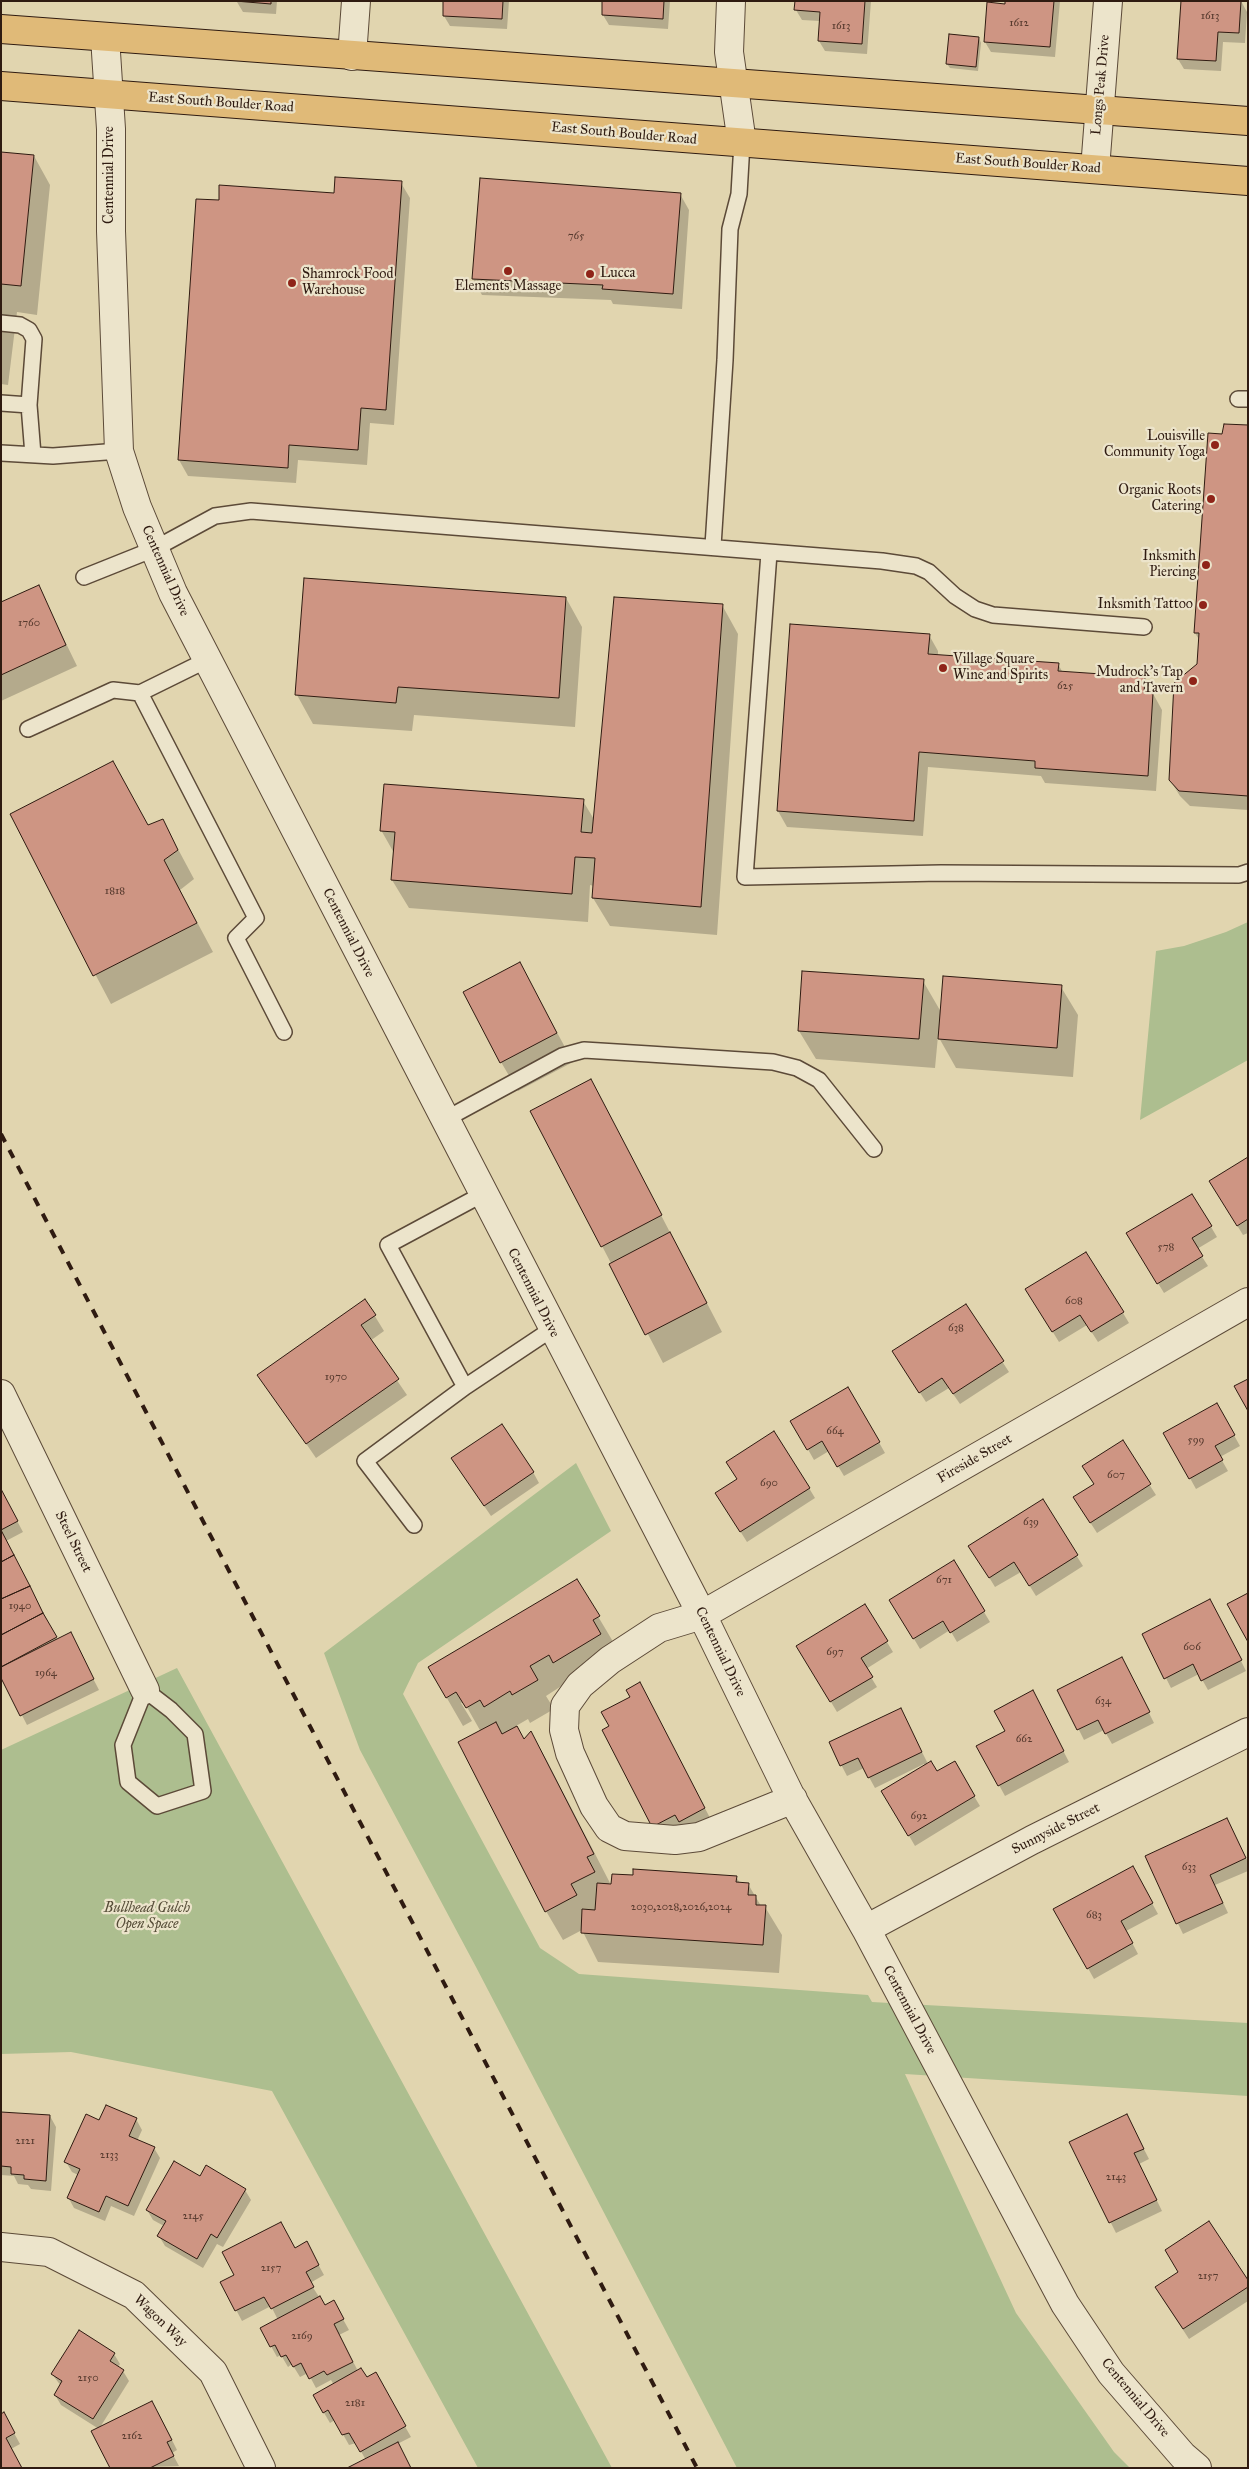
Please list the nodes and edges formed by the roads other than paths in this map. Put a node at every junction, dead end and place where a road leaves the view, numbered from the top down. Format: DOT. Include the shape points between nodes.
graph roads {
  1 [pos="356,1"];
  2 [pos="732,1"];
  3 [pos="1108,1"];
  4 [pos="1,29"];
  5 [pos="105,37"];
  6 [pos="352,56"];
  7 [pos="732,84"];
  8 [pos="1,86"];
  9 [pos="108,94"];
  10 [pos="1100,110"];
  11 [pos="1248,121"];
  12 [pos="742,143"];
  13 [pos="1094,169"];
  14 [pos="1248,181"];
  15 [pos="1,324"];
  16 [pos="1,403"];
  17 [pos="29,405"];
  18 [pos="119,450"];
  19 [pos="1,453"];
  20 [pos="33,455"];
  21 [pos="713,546"];
  22 [pos="154,550"];
  23 [pos="769,553"];
  24 [pos="84,577"];
  25 [pos="1144,627"];
  26 [pos="207,660"];
  27 [pos="140,693"];
  28 [pos="28,729"];
  29 [pos="1248,872"];
  30 [pos="284,1032"];
  31 [pos="444,1120"];
  32 [pos="874,1150"];
  33 [pos="483,1194"];
  34 [pos="1248,1302"];
  35 [pos="552,1329"];
  36 [pos="465,1387"];
  37 [pos="4,1405"];
  38 [pos="414,1525"];
  39 [pos="702,1615"];
  40 [pos="144,1690"];
  41 [pos="1248,1732"];
  42 [pos="793,1799"];
  43 [pos="866,1929"];
  44 [pos="1,2247"];
  45 [pos="261,2468"];
  46 [pos="1197,2468"];
  1 -- 6 [label="street"];
  2 -- 7 [label="street" via="729,52"];
  3 -- 10 [label="street, Longs Peak Drive"];
  4 -- 5 [label="main road"];
  5 -- 6 [label="main road"];
  5 -- 9 [label="street, Centennial Drive"];
  6 -- 7 [label="main road"];
  7 -- 10 [label="main road"];
  7 -- 12 [label="street"];
  8 -- 9 [label="main road, East South Boulder Road"];
  9 -- 12 [label="main road, East South Boulder Road"];
  9 -- 18 [label="street, Centennial Drive"];
  10 -- 11 [label="main road"];
  10 -- 13 [label="street, Longs Peak Drive"];
  12 -- 13 [label="main road, East South Boulder Road"];
  12 -- 21 [label="lane" via="739,194 730,229 726,360"];
  13 -- 14 [label="main road, East South Boulder Road"];
  15 -- 17 [label="lane" via="20,325 29,330 34,339"];
  16 -- 17 [label="lane"];
  17 -- 20 [label="lane"];
  18 -- 20 [label="lane"];
  18 -- 22 [label="street, Centennial Drive"];
  19 -- 20 [label="lane"];
  21 -- 22 [label="lane" via="251,511 215,516"];
  21 -- 23 [label="lane"];
  22 -- 24 [label="lane"];
  22 -- 26 [label="street, Centennial Drive"];
  23 -- 25 [label="lane" via="916,566 929,572 975,609 994,615"];
  23 -- 29 [label="lane" via="746,877 1239,875"];
  26 -- 27 [label="lane"];
  26 -- 31 [label="street, Centennial Drive"];
  27 -- 28 [label="lane" via="113,690"];
  27 -- 30 [label="lane" via="256,918 236,938"];
  31 -- 32 [label="lane" via="562,1056 584,1050 773,1062 796,1068 819,1080"];
  31 -- 33 [label="street, Centennial Drive"];
  33 -- 35 [label="street, Centennial Drive"];
  33 -- 36 [label="lane" via="388,1245"];
  34 -- 39 [label="street, Fireside Street"];
  35 -- 36 [label="lane"];
  35 -- 39 [label="street, Centennial Drive"];
  36 -- 38 [label="lane" via="365,1462"];
  37 -- 40 [label="street, Steel Street"];
  39 -- 42 [label="street, Centennial Drive"];
  39 -- 42 [label="street, Fireside Street" via="659,1628 610,1660 580,1685 565,1706 564,1730 570,1754 594,1806 609,1828 625,1836 675,1840 699,1837"];
  40 -- 40 [label="lane" via="195,1734 203,1790 157,1806 128,1782 123,1745"];
  41 -- 43 [label="street, Sunnyside Street" via="1032,1840"];
  42 -- 43 [label="street, Centennial Drive"];
  43 -- 46 [label="street, Centennial Drive" via="1065,2304 1111,2373"];
  44 -- 45 [label="street, Wagon Way" via="49,2252 134,2295 213,2372"];
}
